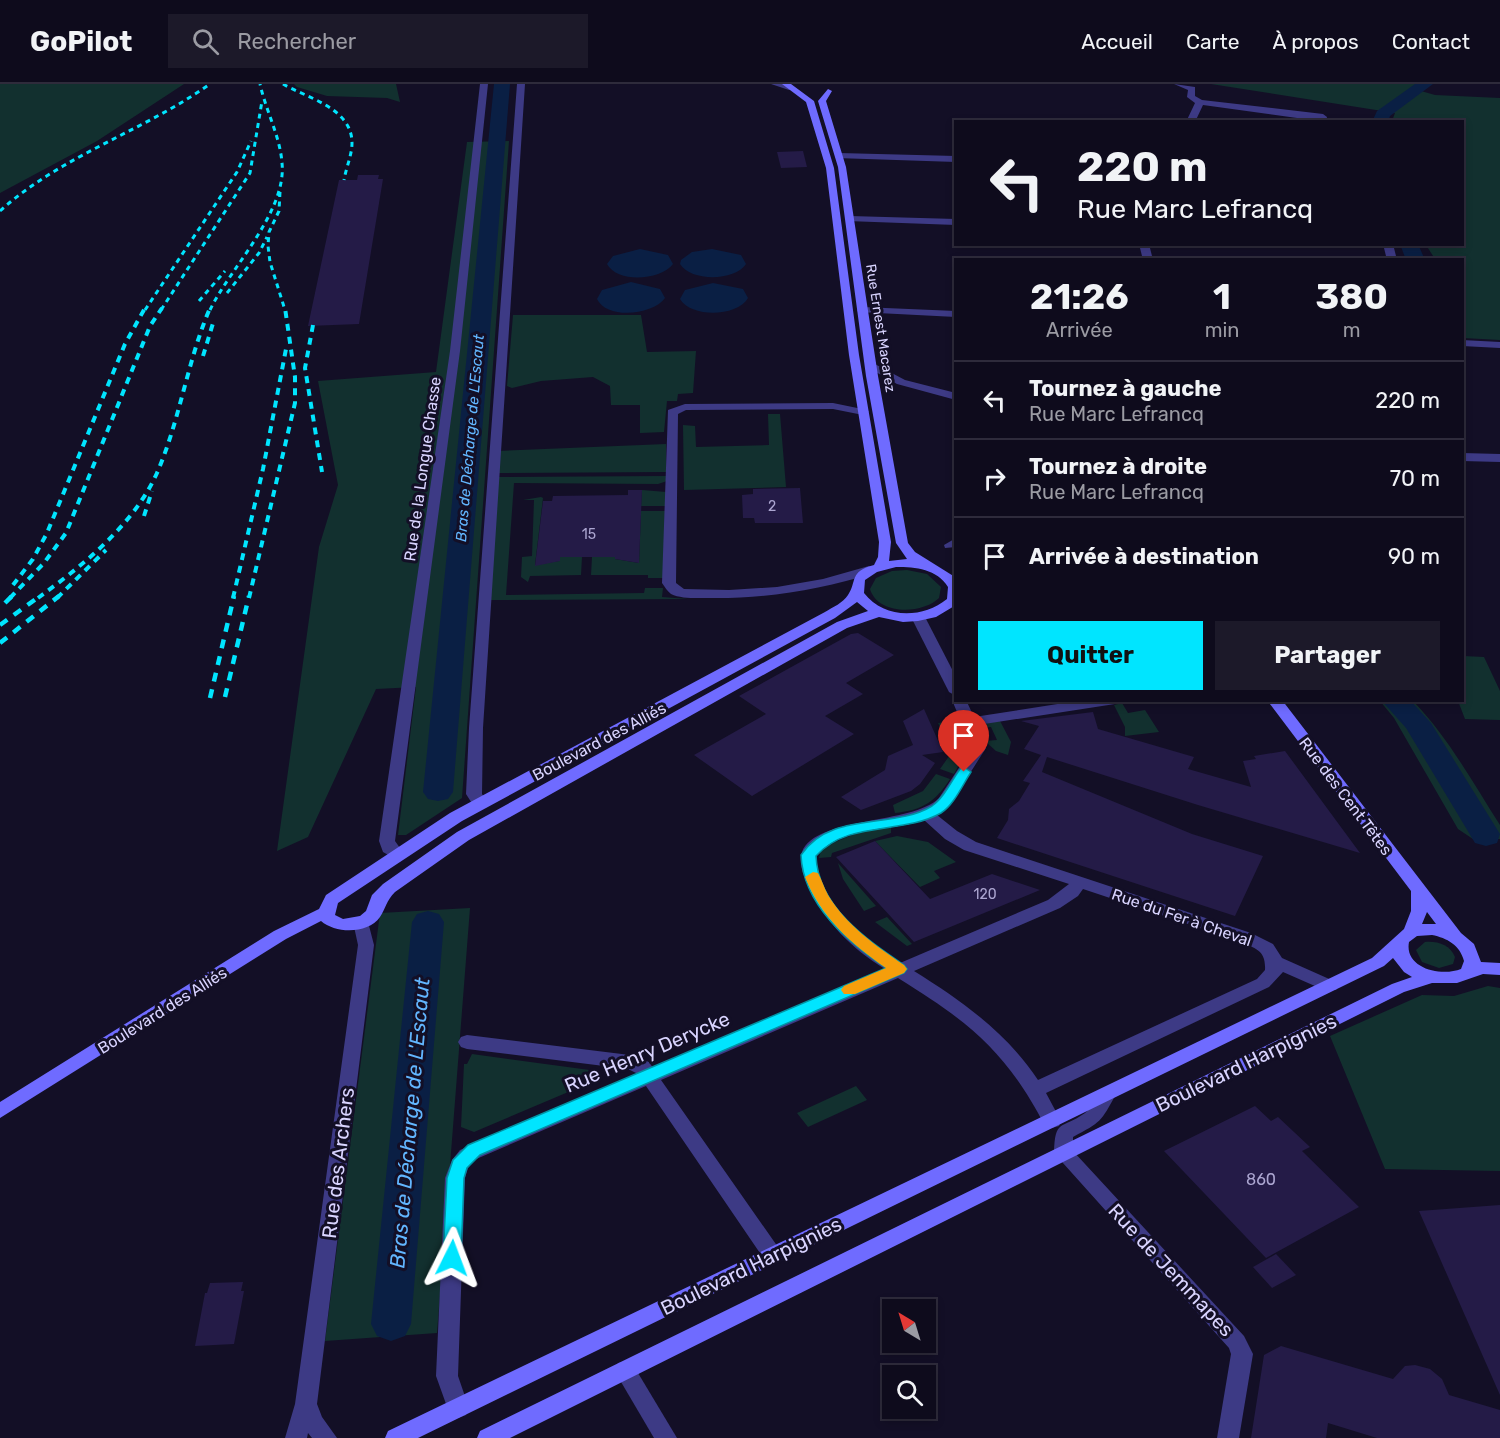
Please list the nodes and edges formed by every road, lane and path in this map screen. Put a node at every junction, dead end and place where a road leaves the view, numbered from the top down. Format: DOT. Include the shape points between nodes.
graph roads {
  1 [pos="484,84"];
  2 [pos="521,84"];
  3 [pos="775,84"];
  4 [pos="1178,84"];
  5 [pos="791,88"];
  6 [pos="832,88"];
  7 [pos="1200,102"];
  8 [pos="1191,120"];
  9 [pos="1322,120"];
  10 [pos="839,156"];
  11 [pos="954,159"];
  12 [pos="850,219"];
  13 [pos="954,222"];
  14 [pos="862,310"];
  15 [pos="954,314"];
  16 [pos="1464,343"];
  17 [pos="1500,345"];
  18 [pos="871,365"];
  19 [pos="917,387"];
  20 [pos="875,392"];
  21 [pos="954,396"];
  22 [pos="863,412"];
  23 [pos="1464,457"];
  24 [pos="1500,458"];
  25 [pos="929,567"];
  26 [pos="874,568"];
  27 [pos="954,574"];
  28 [pos="954,588"];
  29 [pos="857,593"];
  30 [pos="954,593"];
  31 [pos="881,612"];
  32 [pos="918,617"];
  33 [pos="954,689"];
  34 [pos="960,702"];
  35 [pos="1102,702"];
  36 [pos="1276,702"];
  37 [pos="970,722"];
  38 [pos="480,804"];
  39 [pos="927,814"];
  40 [pos="397,855"];
  41 [pos="1078,882"];
  42 [pos="1419,892"];
  43 [pos="342,894"];
  44 [pos="376,903"];
  45 [pos="326,912"];
  46 [pos="362,922"];
  47 [pos="1455,937"];
  48 [pos="1405,938"];
  49 [pos="1469,949"];
  50 [pos="1500,959"];
  51 [pos="1276,962"];
  52 [pos="899,969"];
  53 [pos="1500,969"];
  54 [pos="1467,974"];
  55 [pos="1430,977"];
  56 [pos="1330,986"];
  57 [pos="467,1042"];
  58 [pos="651,1075"];
  59 [pos="1034,1090"];
  60 [pos="1107,1094"];
  61 [pos="0,1111"];
  62 [pos="1052,1120"];
  63 [pos="1063,1153"];
  64 [pos="773,1256"];
  65 [pos="625,1370"];
  66 [pos="306,1404"];
  67 [pos="458,1408"];
  68 [pos="296,1438"];
  69 [pos="326,1438"];
  70 [pos="396,1438"];
  71 [pos="488,1438"];
  72 [pos="666,1438"];
  73 [pos="1228,1438"];
  1 -- 40 [label="street, Rue de la Longue Chasse" via="455,351 387,841"];
  2 -- 38 [label="street" via="476,728 474,794"];
  3 -- 5 [label="street"];
  4 -- 7 [label="street" via="1192,89 1191,98"];
  5 -- 6 [label="main road, Rue Ernest Macarez"];
  5 -- 22 [label="main road, Rue Ernest Macarez" via="810,101 830,168"];
  6 -- 10 [label="main road, Rue Ernest Macarez" via="822,101"];
  7 -- 8 [label="street"];
  7 -- 9 [label="street" via="1323,117"];
  10 -- 11 [label="street"];
  10 -- 12 [label="main road, Rue Ernest Macarez"];
  12 -- 13 [label="street"];
  12 -- 14 [label="main road, Rue Ernest Macarez"];
  14 -- 15 [label="street"];
  14 -- 18 [label="main road, Rue Ernest Macarez"];
  16 -- 17 [label="street"];
  18 -- 19 [label="street" via="889,377"];
  18 -- 20 [label="main road, Rue Ernest Macarez"];
  19 -- 20 [label="street" via="894,384"];
  19 -- 21 [label="street"];
  20 -- 25 [label="main road, Rue Ernest Macarez" via="902,543 910,555"];
  22 -- 26 [label="main road, Rue Ernest Macarez" via="885,542 885,553"];
  22 -- 26 [label="street" via="833,406 685,407 672,412 669,582 682,593 774,592 843,579"];
  23 -- 24 [label="street"];
  25 -- 26 [label="main road" via="902,562"];
  25 -- 27 [label="main road"];
  25 -- 28 [label="main road, Rue Ernest Macarez" via="950,579"];
  26 -- 29 [label="main road, Rue Ernest Macarez" via="859,579"];
  29 -- 31 [label="main road" via="867,605"];
  29 -- 38 [label="main road, Boulevard des Alliés" via="852,601 830,615"];
  30 -- 32 [label="main road" via="944,609"];
  31 -- 32 [label="main road"];
  31 -- 44 [label="main road, Boulevard des Alliés" via="842,625 495,817 402,878"];
  32 -- 33 [label="street"];
  34 -- 37 [label="street"];
  35 -- 37 [label="street"];
  36 -- 42 [label="main road, Rue des Cent Têtes"];
  37 -- 39 [label="street" via="979,744 977,752 944,802"];
  38 -- 40 [label="main road, Boulevard des Alliés"];
  39 -- 41 [label="street, Rue du Fer à Cheval" via="964,843"];
  39 -- 52 [label="street" via="861,826 821,841 808,855 820,894 836,918 867,948"];
  40 -- 43 [label="main road, Boulevard des Alliés"];
  41 -- 51 [label="street, Rue du Fer à Cheval" via="1245,937 1267,948"];
  41 -- 52 [label="street, Rue Henry Derycke" via="1072,892 1054,904"];
  42 -- 47 [label="main road, Rue des Cent Têtes"];
  42 -- 48 [label="main road" via="1419,911"];
  43 -- 44 [label="main road" via="364,892"];
  43 -- 45 [label="main road, Boulevard des Alliés" via="330,901"];
  44 -- 46 [label="main road, Boulevard des Alliés" via="373,914"];
  45 -- 46 [label="main road" via="336,924"];
  45 -- 61 [label="main road, Boulevard des Alliés" via="280,935"];
  46 -- 66 [label="street, Rue des Archers" via="366,945"];
  47 -- 48 [label="main road" via="1429,929"];
  47 -- 49 [label="main road"];
  48 -- 55 [label="main road" via="1400,954 1406,963"];
  48 -- 56 [label="main road, Boulevard Harpignies" via="1381,960"];
  49 -- 50 [label="main road"];
  49 -- 54 [label="main road" via="1473,963"];
  51 -- 56 [label="street, Rue du Fer à Cheval"];
  51 -- 59 [label="street" via="1274,972 1263,983"];
  52 -- 58 [label="street, Rue Henry Derycke"];
  52 -- 59 [label="street" via="978,1023 1005,1050"];
  53 -- 54 [label="main road" via="1482,968"];
  54 -- 55 [label="main road" via="1451,980"];
  55 -- 63 [label="main road, Boulevard Harpignies" via="1405,985"];
  56 -- 60 [label="main road, Boulevard Harpignies"];
  57 -- 58 [label="street" via="630,1062 644,1067"];
  58 -- 64 [label="street"];
  58 -- 67 [label="street, Rue Henry Derycke" via="482,1146 459,1165 455,1178 447,1376"];
  59 -- 62 [label="street"];
  60 -- 62 [label="main road, Boulevard Harpignies"];
  60 -- 63 [label="street" via="1094,1117 1064,1133"];
  62 -- 64 [label="main road, Boulevard Harpignies"];
  63 -- 65 [label="main road, Boulevard Harpignies"];
  63 -- 73 [label="street, Rue de Jemmapes" via="1237,1342 1242,1354"];
  64 -- 67 [label="main road, Boulevard Harpignies"];
  65 -- 71 [label="main road, Boulevard Harpignies"];
  65 -- 72 [label="street"];
  66 -- 68 [label="street, Rue des Archers"];
  66 -- 69 [label="street" via="313,1423"];
  67 -- 70 [label="main road, Boulevard Harpignies"];
}
